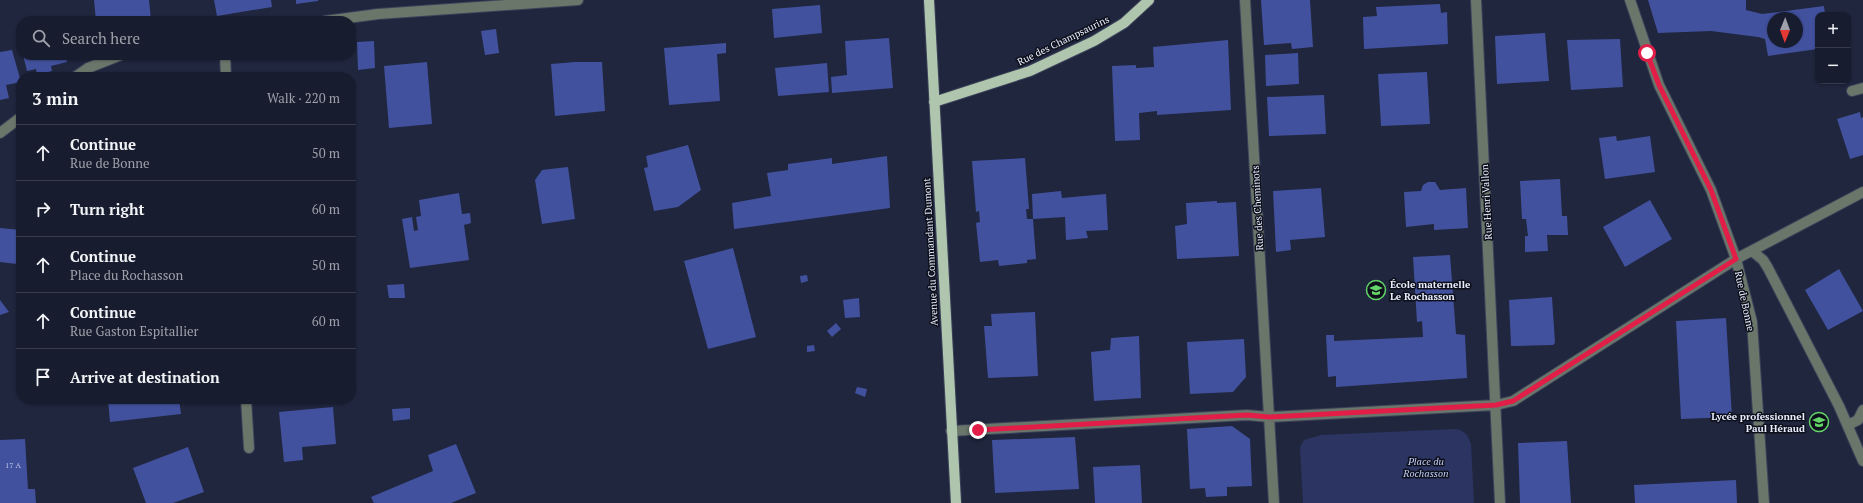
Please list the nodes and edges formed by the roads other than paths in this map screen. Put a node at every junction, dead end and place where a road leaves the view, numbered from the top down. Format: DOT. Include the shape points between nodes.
graph roads {
  1 [pos="578,0"];
  2 [pos="929,0"];
  3 [pos="1149,0"];
  4 [pos="1245,0"];
  5 [pos="1476,0"];
  6 [pos="1630,0"];
  7 [pos="356,17"];
  8 [pos="108,60"];
  9 [pos="225,60"];
  10 [pos="82,72"];
  11 [pos="226,72"];
  12 [pos="1863,88"];
  13 [pos="1852,92"];
  14 [pos="934,102"];
  15 [pos="16,121"];
  16 [pos="0,133"];
  17 [pos="1863,192"];
  18 [pos="1752,251"];
  19 [pos="1736,259"];
  20 [pos="246,404"];
  21 [pos="1496,405"];
  22 [pos="1863,410"];
  23 [pos="1269,417"];
  24 [pos="1848,426"];
  25 [pos="951,431"];
  26 [pos="249,448"];
  27 [pos="1863,461"];
  28 [pos="956,503"];
  29 [pos="1274,503"];
  30 [pos="1500,503"];
  31 [pos="1764,503"];
  1 -- 7 [label="street"];
  2 -- 14 [label="main road, Avenue du Commandant Dumont"];
  3 -- 14 [label="main road, Rue des Champsaurins" via="1124,23 1087,44 1030,71"];
  4 -- 23 [label="street, Rue des Cheminots"];
  5 -- 21 [label="street, Rue Henri Vallon"];
  6 -- 19 [label="street, Rue de Bonne" via="1659,85 1711,190"];
  8 -- 10 [label="street"];
  9 -- 11 [label="street"];
  12 -- 13 [label="street"];
  14 -- 25 [label="main road, Avenue du Commandant Dumont"];
  15 -- 16 [label="street"];
  17 -- 18 [label="street"];
  18 -- 19 [label="street"];
  18 -- 24 [label="street" via="1768,268"];
  19 -- 21 [label="street" via="1513,401"];
  19 -- 31 [label="street, Rue de Bonne" via="1752,322"];
  20 -- 26 [label="street"];
  21 -- 23 [label="street"];
  21 -- 30 [label="street"];
  22 -- 24 [label="street" via="1858,420"];
  23 -- 25 [label="street" via="1247,415"];
  23 -- 29 [label="street"];
  24 -- 27 [label="street"];
  25 -- 28 [label="main road, Avenue du Commandant Dumont"];
}
